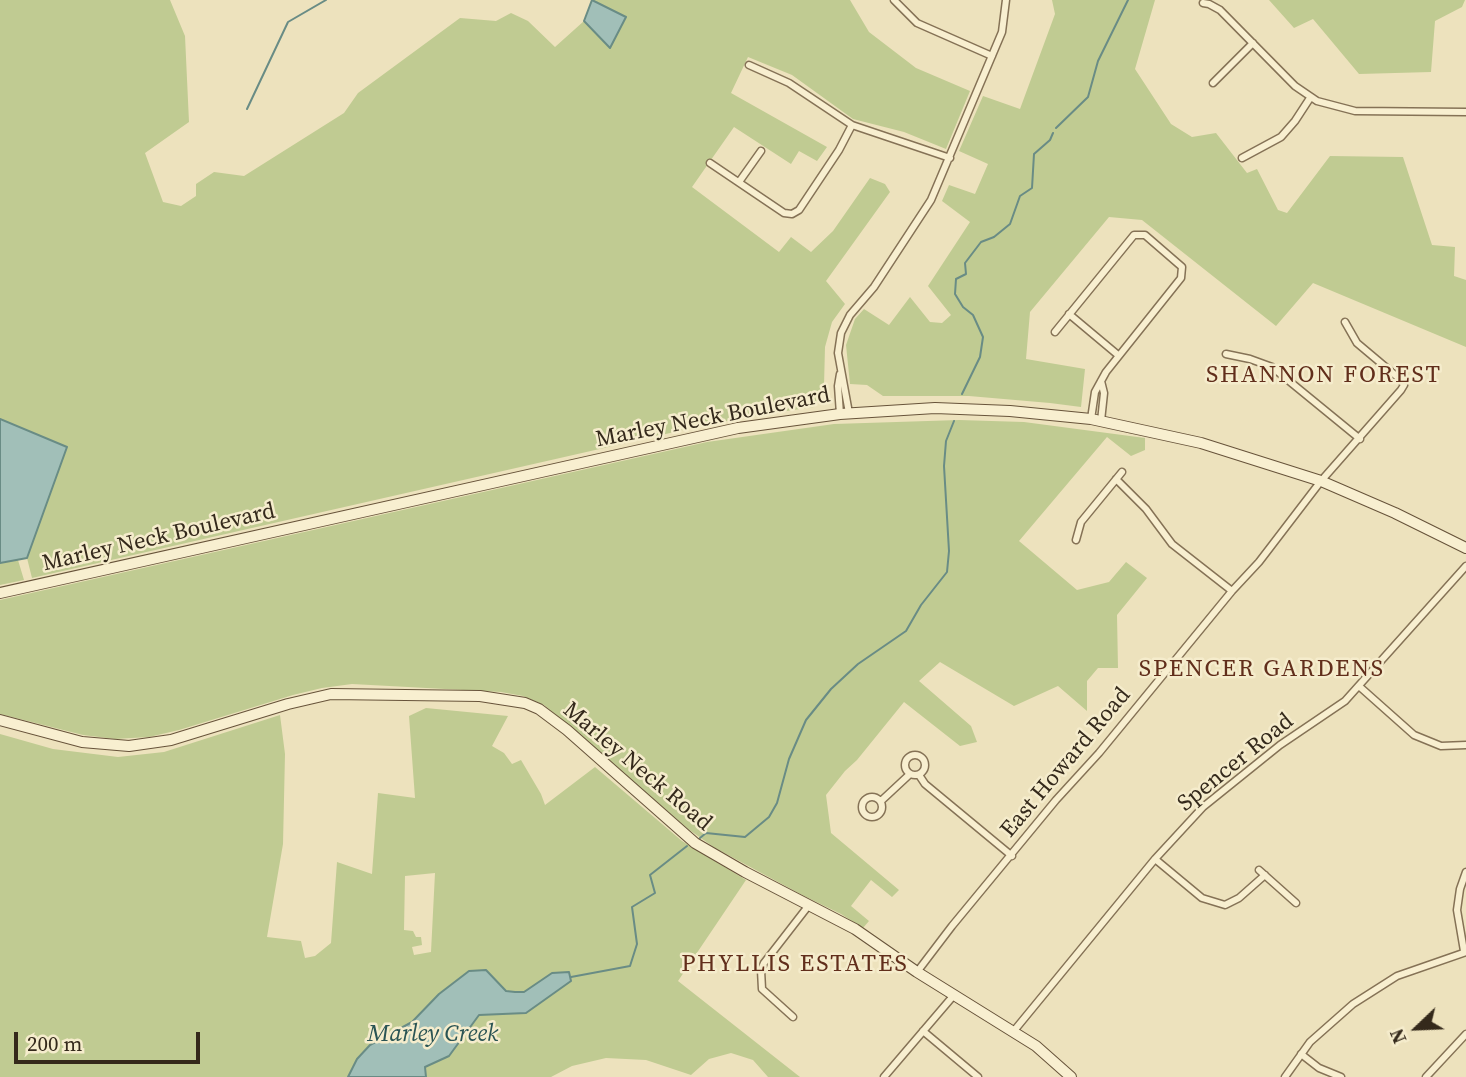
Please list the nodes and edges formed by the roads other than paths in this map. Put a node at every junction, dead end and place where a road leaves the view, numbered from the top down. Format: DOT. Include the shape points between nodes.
graph roads {
  1 [pos="894,0"];
  2 [pos="1006,0"];
  3 [pos="1202,3"];
  4 [pos="1253,43"];
  5 [pos="992,56"];
  6 [pos="749,65"];
  7 [pos="1213,83"];
  8 [pos="1310,97"];
  9 [pos="1466,112"];
  10 [pos="852,125"];
  11 [pos="761,151"];
  12 [pos="950,158"];
  13 [pos="1242,158"];
  14 [pos="710,163"];
  15 [pos="739,182"];
  16 [pos="1069,314"];
  17 [pos="1345,322"];
  18 [pos="1055,332"];
  19 [pos="1226,354"];
  20 [pos="1118,355"];
  21 [pos="844,413"];
  22 [pos="1096,420"];
  23 [pos="1360,439"];
  24 [pos="1122,472"];
  25 [pos="1116,479"];
  26 [pos="1321,481"];
  27 [pos="1076,540"];
  28 [pos="1466,548"];
  29 [pos="1466,566"];
  30 [pos="1232,591"];
  31 [pos="0,593"];
  32 [pos="1360,687"];
  33 [pos="0,720"];
  34 [pos="1466,745"];
  35 [pos="910,774"];
  36 [pos="919,775"];
  37 [pos="881,801"];
  38 [pos="1012,856"];
  39 [pos="1155,859"];
  40 [pos="1259,870"];
  41 [pos="1466,872"];
  42 [pos="1265,875"];
  43 [pos="1296,903"];
  44 [pos="809,905"];
  45 [pos="1465,952"];
  46 [pos="917,972"];
  47 [pos="954,995"];
  48 [pos="793,1017"];
  49 [pos="923,1031"];
  50 [pos="1013,1032"];
  51 [pos="1466,1034"];
  52 [pos="1301,1054"];
  53 [pos="884,1077"];
  54 [pos="978,1077"];
  55 [pos="1072,1077"];
  56 [pos="1285,1077"];
  57 [pos="1341,1077"];
  58 [pos="1426,1077"];
  1 -- 5 [label="street" via="917,23"];
  2 -- 5 [label="street" via="1005,19"];
  3 -- 4 [label="street" via="1220,9"];
  4 -- 7 [label="street"];
  4 -- 8 [label="street"];
  5 -- 12 [label="street"];
  6 -- 10 [label="street" via="789,83"];
  8 -- 9 [label="street" via="1355,111"];
  8 -- 13 [label="street" via="1280,137"];
  10 -- 12 [label="street"];
  10 -- 15 [label="street" via="796,213 784,213"];
  11 -- 15 [label="street"];
  12 -- 21 [label="street" via="923,215 845,324 839,343"];
  14 -- 15 [label="street"];
  16 -- 18 [label="street"];
  16 -- 20 [label="street"];
  16 -- 20 [label="street" via="1134,234 1145,235 1180,264 1181,278"];
  17 -- 23 [label="street, East Howard Road" via="1351,337 1404,385"];
  19 -- 23 [label="street" via="1272,367"];
  20 -- 22 [label="street" via="1095,392"];
  21 -- 22 [label="main road, Marley Neck Boulevard" via="935,408"];
  21 -- 31 [label="main road, Marley Neck Boulevard" via="706,435"];
  22 -- 26 [label="main road, Marley Neck Boulevard" via="1202,443"];
  23 -- 26 [label="street, East Howard Road"];
  24 -- 25 [label="street"];
  25 -- 27 [label="street" via="1081,522"];
  25 -- 30 [label="street" via="1172,544"];
  26 -- 28 [label="main road, Marley Neck Boulevard"];
  26 -- 30 [label="street, East Howard Road"];
  29 -- 32 [label="street, Spencer Road"];
  30 -- 38 [label="street, East Howard Road"];
  32 -- 34 [label="street" via="1414,735 1441,746"];
  32 -- 39 [label="street, Spencer Road" via="1203,807"];
  33 -- 44 [label="main road, Marley Neck Road" via="82,742 129,746 171,740 331,694 480,696 517,701 539,709 567,730 695,843"];
  35 -- 36 [label="street"];
  35 -- 36 [label="street" via="906,761 919,755 926,767"];
  35 -- 37 [label="street"];
  36 -- 38 [label="street"];
  38 -- 46 [label="street, East Howard Road"];
  39 -- 42 [label="street" via="1202,898 1225,905"];
  39 -- 50 [label="street, Spencer Road"];
  40 -- 42 [label="street"];
  41 -- 45 [label="street" via="1457,910"];
  42 -- 43 [label="street"];
  44 -- 46 [label="main road, Marley Neck Road" via="855,929"];
  44 -- 48 [label="street" via="761,971 762,989"];
  45 -- 52 [label="street" via="1378,986"];
  46 -- 47 [label="main road, Marley Neck Road"];
  47 -- 49 [label="street"];
  47 -- 50 [label="main road, Marley Neck Road"];
  49 -- 53 [label="street"];
  49 -- 54 [label="street"];
  50 -- 55 [label="main road, Marley Neck Road"];
  51 -- 58 [label="street"];
  52 -- 56 [label="street"];
  52 -- 57 [label="street"];
}
